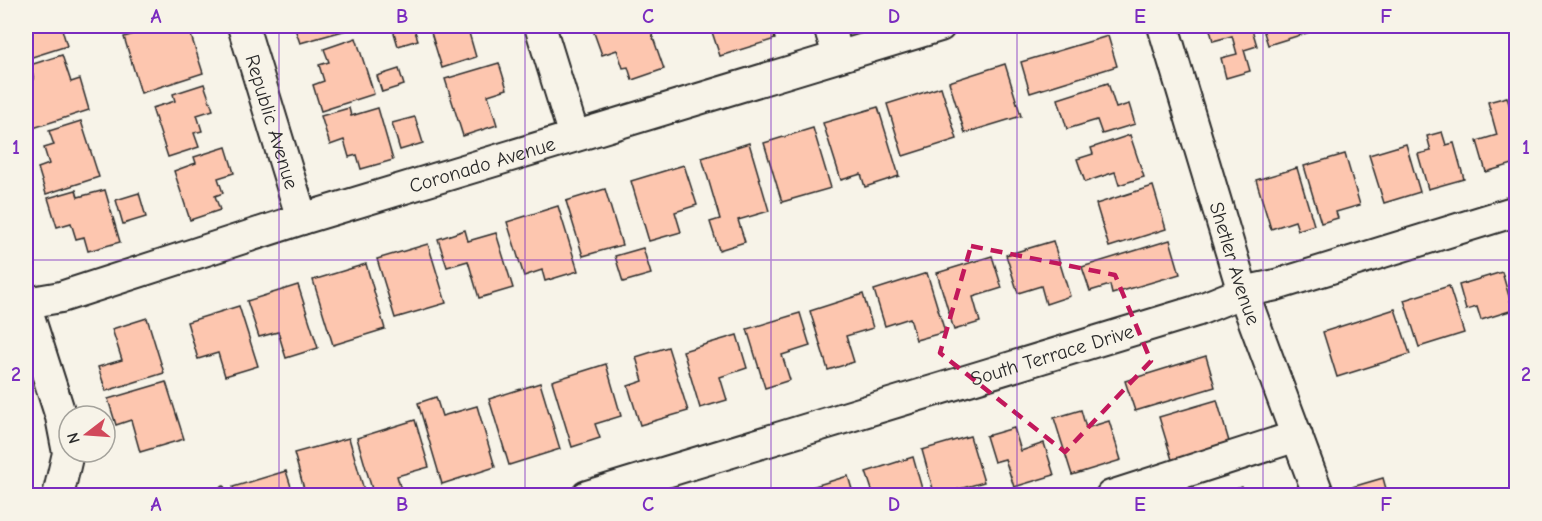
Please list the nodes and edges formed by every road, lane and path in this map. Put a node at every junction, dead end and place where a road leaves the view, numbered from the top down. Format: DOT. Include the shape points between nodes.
graph roads {
  1 [pos="243,26"];
  2 [pos="540,26"];
  3 [pos="829,26"];
  4 [pos="940,26"];
  5 [pos="1163,26"];
  6 [pos="838,55"];
  7 [pos="574,136"];
  8 [pos="1516,211"];
  9 [pos="302,219"];
  10 [pos="1243,292"];
  11 [pos="26,305"];
  12 [pos="1297,436"];
  13 [pos="58,495"];
  14 [pos="587,495"];
  15 [pos="1111,495"];
  16 [pos="1319,495"];
  1 -- 9 [label="street, Republic Avenue"];
  2 -- 7 [label="street"];
  3 -- 6 [label="street"];
  4 -- 6 [label="street, Coronado Avenue"];
  5 -- 10 [label="street, Shetler Avenue"];
  6 -- 7 [label="street, Coronado Avenue"];
  7 -- 9 [label="street, Coronado Avenue"];
  8 -- 10 [label="street, South Terrace Drive"];
  9 -- 11 [label="street, Coronado Avenue"];
  10 -- 12 [label="street, Shetler Avenue"];
  10 -- 14 [label="street, South Terrace Drive" via="1196,311"];
  11 -- 13 [label="street" via="61,417 68,453"];
  12 -- 15 [label="street"];
  12 -- 16 [label="street, Shetler Avenue"];
}
